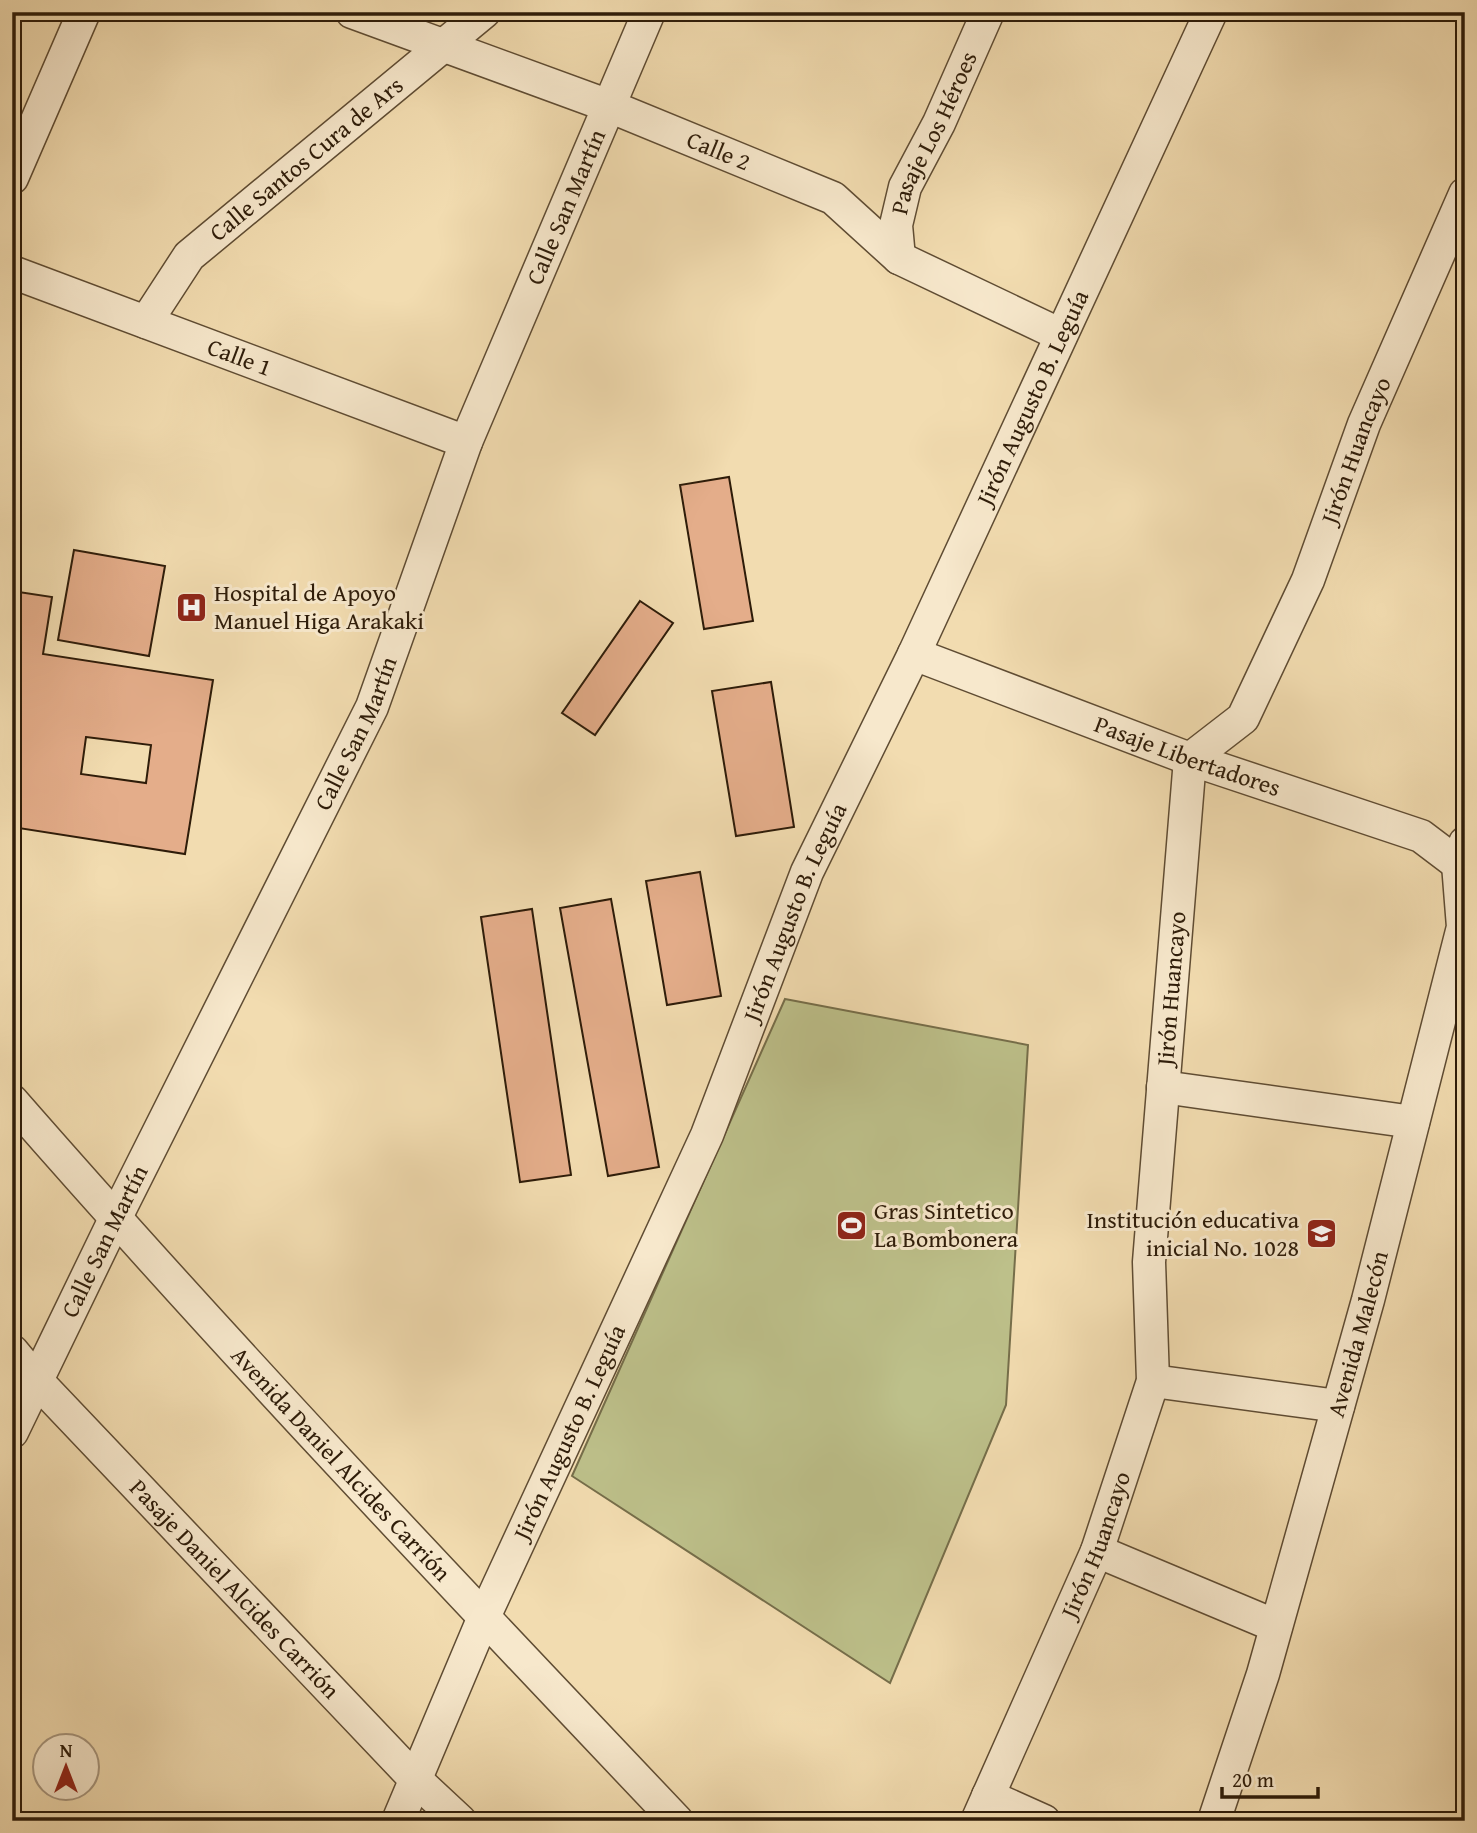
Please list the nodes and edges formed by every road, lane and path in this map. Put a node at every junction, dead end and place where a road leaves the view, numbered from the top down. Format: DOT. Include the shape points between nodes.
graph roads {
  1 [pos="84,12"];
  2 [pos="352,12"];
  3 [pos="484,12"];
  4 [pos="649,12"];
  5 [pos="989,12"];
  6 [pos="1211,12"];
  7 [pos="444,46"];
  8 [pos="609,106"];
  9 [pos="12,178"];
  10 [pos="1465,194"];
  11 [pos="899,258"];
  12 [pos="16,282"];
  13 [pos="146,322"];
  14 [pos="1061,335"];
  15 [pos="466,442"];
  16 [pos="914,654"];
  17 [pos="1190,759"];
  18 [pos="1462,853"];
  19 [pos="1163,1087"];
  20 [pos="12,1101"];
  21 [pos="1413,1122"];
  22 [pos="115,1219"];
  23 [pos="12,1351"];
  24 [pos="37,1381"];
  25 [pos="1153,1381"];
  26 [pos="1338,1406"];
  27 [pos="12,1432"];
  28 [pos="1097,1551"];
  29 [pos="484,1617"];
  30 [pos="1276,1626"];
  31 [pos="416,1780"];
  32 [pos="983,1808"];
  33 [pos="398,1821"];
  34 [pos="460,1821"];
  35 [pos="677,1821"];
  36 [pos="1044,1821"];
  37 [pos="1214,1821"];
  1 -- 9 [label="street"];
  2 -- 7 [label="street, Calle 2"];
  3 -- 7 [label="street, Calle Santos Cura de Ars"];
  4 -- 8 [label="street, Calle San Martín"];
  5 -- 11 [label="street, Pasaje Los Héroes" via="905,187 895,225"];
  6 -- 14 [label="street, Jirón Augusto B. Leguía"];
  7 -- 8 [label="street, Calle 2"];
  7 -- 13 [label="street, Calle Santos Cura de Ars" via="189,256"];
  8 -- 11 [label="street, Calle 2" via="832,198"];
  8 -- 15 [label="street, Calle San Martín"];
  10 -- 17 [label="street, Jirón Huancayo" via="1364,424 1308,580 1243,718"];
  11 -- 14 [label="street, Calle 2"];
  12 -- 13 [label="street, Calle 1"];
  13 -- 15 [label="street, Calle 1"];
  14 -- 16 [label="street, Jirón Augusto B. Leguía"];
  15 -- 22 [label="street, Calle San Martín" via="373,707"];
  16 -- 17 [label="street, Pasaje Libertadores"];
  16 -- 29 [label="street, Jirón Augusto B. Leguía" via="807,872 707,1135"];
  17 -- 18 [label="street, Pasaje Libertadores"];
  17 -- 19 [label="street, Jirón Huancayo"];
  18 -- 21 [label="street, Avenida Malecón" via="1463,927"];
  19 -- 21 [label="street"];
  19 -- 25 [label="street, Jirón Huancayo" via="1149,1262"];
  20 -- 22 [label="street, Avenida Daniel Alcides Carrión"];
  21 -- 26 [label="street, Avenida Malecón"];
  22 -- 24 [label="street, Calle San Martín"];
  22 -- 29 [label="street, Avenida Daniel Alcides Carrión"];
  23 -- 24 [label="street, Pasaje Daniel Alcides Carrión"];
  24 -- 27 [label="street, Calle San Martín"];
  24 -- 31 [label="street, Pasaje Daniel Alcides Carrión"];
  25 -- 26 [label="street"];
  25 -- 28 [label="street, Jirón Huancayo"];
  26 -- 30 [label="street, Avenida Malecón"];
  28 -- 30 [label="street"];
  28 -- 32 [label="street, Jirón Huancayo"];
  29 -- 31 [label="street, Jirón Augusto B. Leguía"];
  29 -- 35 [label="street, Avenida Daniel Alcides Carrión"];
  30 -- 37 [label="street, Avenida Malecón"];
  31 -- 33 [label="street, Jirón Augusto B. Leguía"];
  31 -- 34 [label="street, Pasaje Daniel Alcides Carrión"];
  32 -- 36 [label="street"];
}
